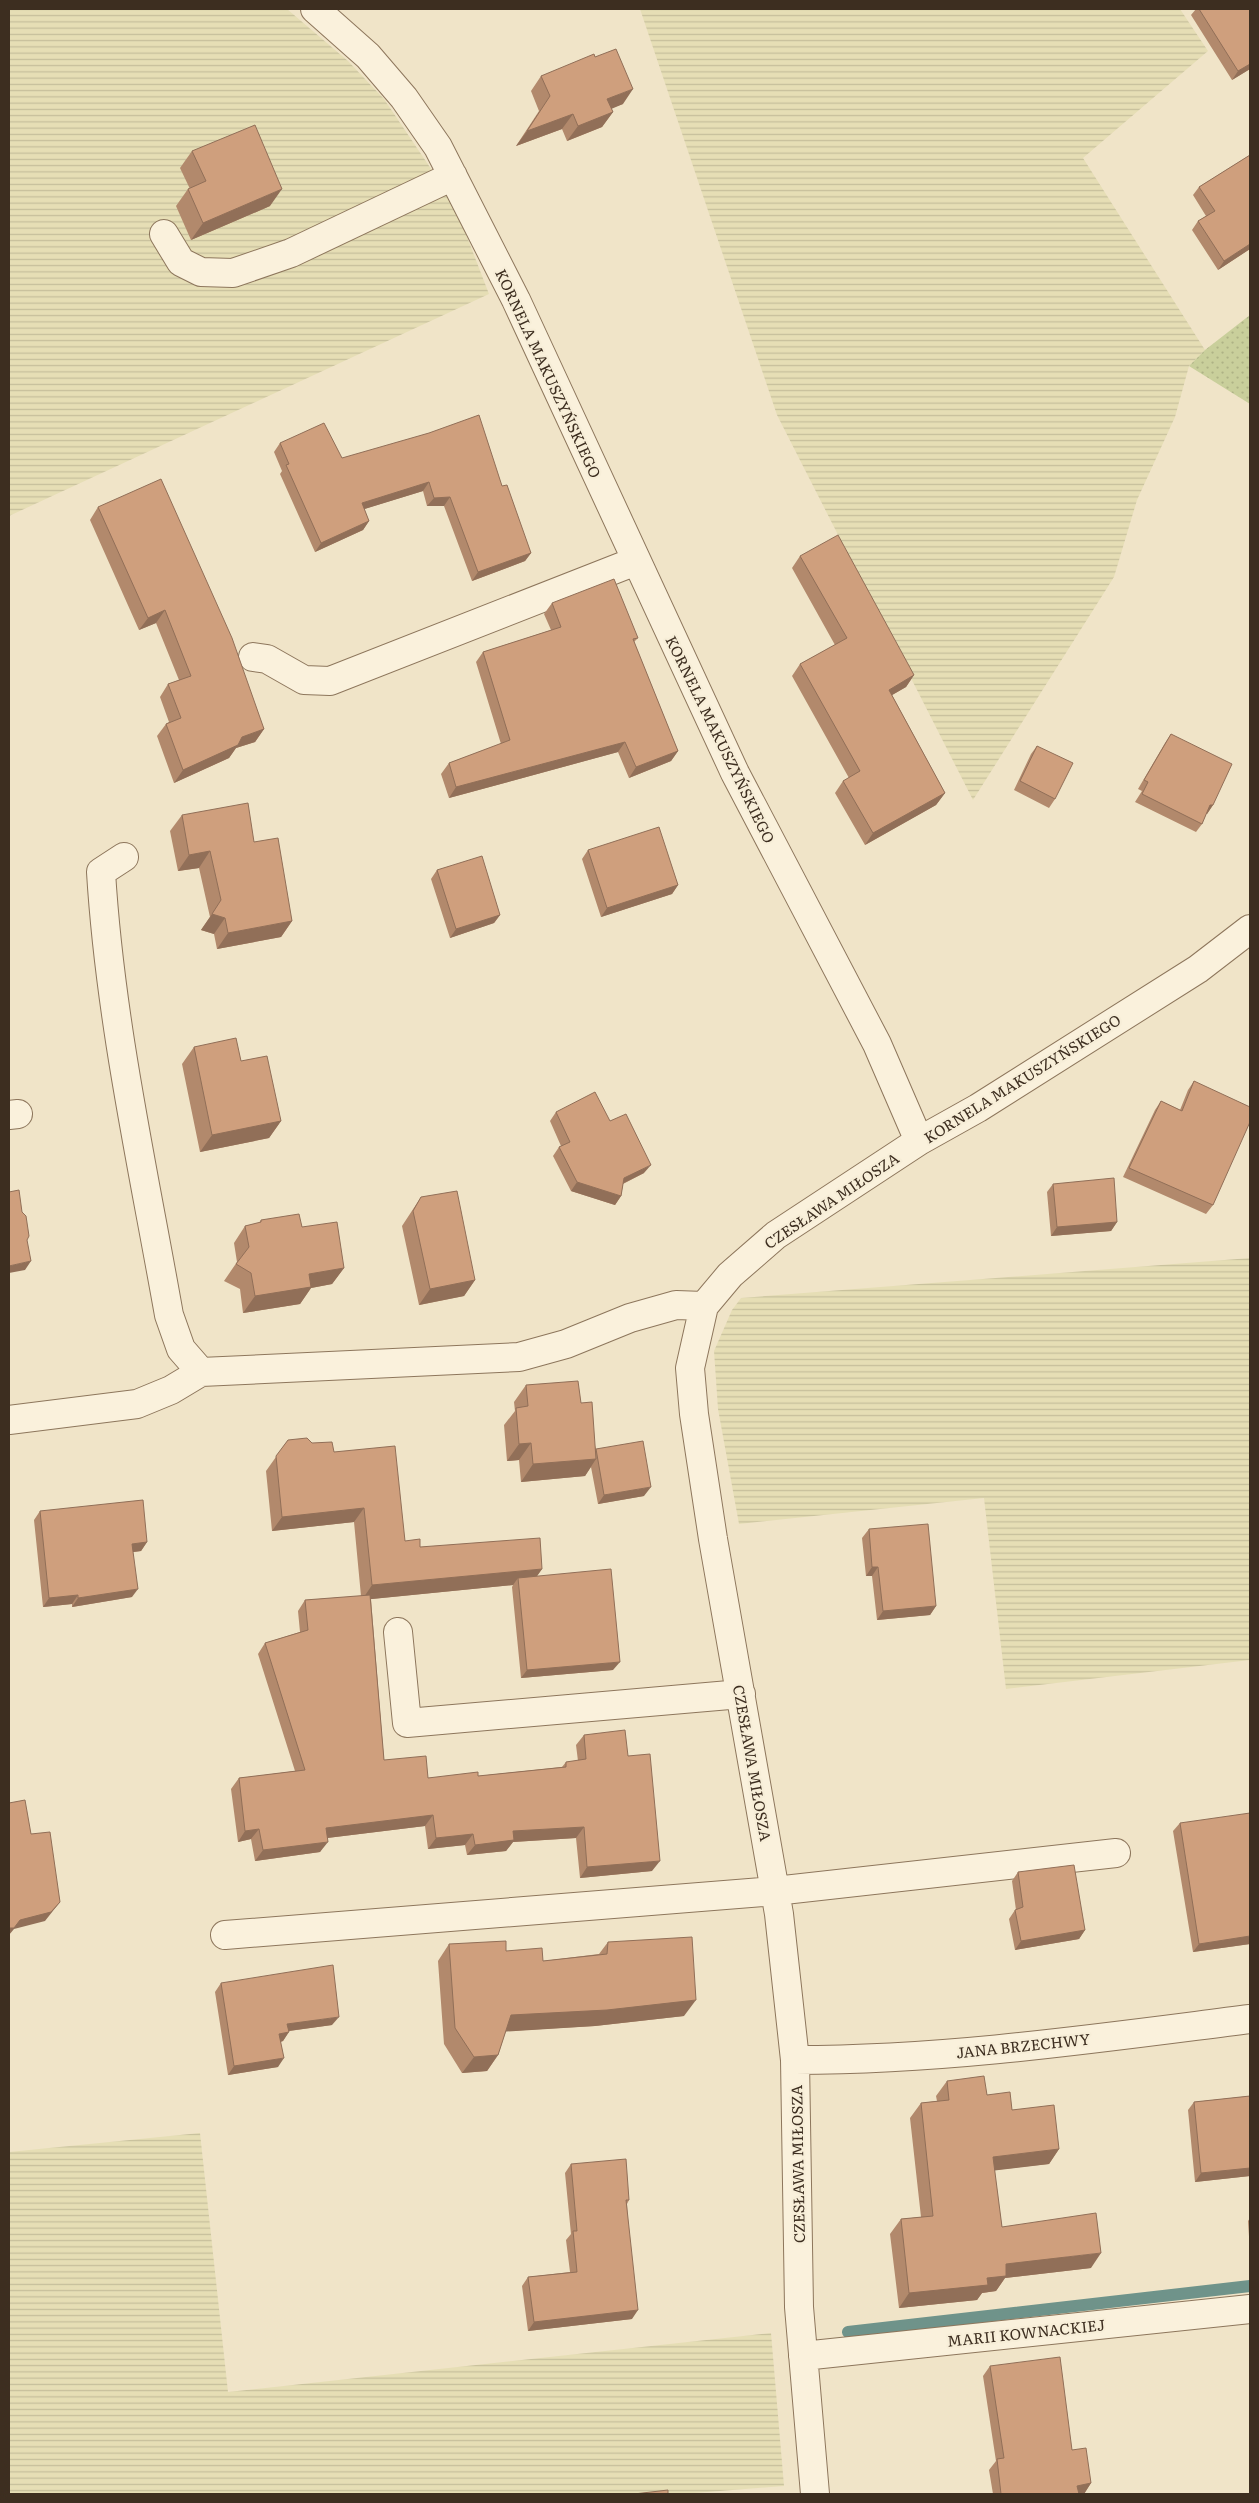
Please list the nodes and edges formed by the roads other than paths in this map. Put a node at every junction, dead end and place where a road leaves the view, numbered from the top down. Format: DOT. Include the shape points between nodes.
graph roads {
  1 [pos="315,9"];
  2 [pos="453,176"];
  3 [pos="164,234"];
  4 [pos="636,561"];
  5 [pos="253,657"];
  6 [pos="124,857"];
  7 [pos="1250,929"];
  8 [pos="919,1141"];
  9 [pos="704,1306"];
  10 [pos="202,1372"];
  11 [pos="9,1420"];
  12 [pos="398,1632"];
  13 [pos="741,1694"];
  14 [pos="1116,1853"];
  15 [pos="775,1891"];
  16 [pos="225,1935"];
  17 [pos="1250,2019"];
  18 [pos="795,2060"];
  19 [pos="1250,2309"];
  20 [pos="803,2356"];
  21 [pos="815,2494"];
  1 -- 2 [label="street, KORNELA MAKUSZYŃSKIEGO" via="368,56 404,98 438,147"];
  2 -- 3 [label="street" via="291,253 233,273 202,272 181,262"];
  2 -- 4 [label="street, KORNELA MAKUSZYŃSKIEGO" via="501,270"];
  4 -- 5 [label="street" via="330,682 304,680 267,659"];
  4 -- 8 [label="street, KORNELA MAKUSZYŃSKIEGO" via="735,773 877,1044"];
  6 -- 10 [label="street" via="101,872 104,923 125,1063 169,1315 181,1349"];
  7 -- 8 [label="street, KORNELA MAKUSZYŃSKIEGO" via="1198,969 978,1108"];
  8 -- 9 [label="street, CZESŁAWA MIŁOSZA" via="776,1235 730,1275"];
  9 -- 10 [label="street" via="676,1304 630,1318 566,1344 519,1357"];
  9 -- 13 [label="street, CZESŁAWA MIŁOSZA" via="690,1368 694,1414"];
  10 -- 11 [label="street" via="137,1404"];
  12 -- 13 [label="street" via="407,1723"];
  13 -- 15 [label="street, CZESŁAWA MIŁOSZA"];
  14 -- 15 [label="street"];
  15 -- 16 [label="street"];
  15 -- 18 [label="street, CZESŁAWA MIŁOSZA"];
  17 -- 18 [label="street, JANA BRZECHWY" via="1033,2046 890,2058"];
  18 -- 20 [label="street, CZESŁAWA MIŁOSZA" via="799,2307"];
  19 -- 20 [label="street, MARII KOWNACKIEJ"];
  20 -- 21 [label="street, CZESŁAWA MIŁOSZA"];
}
